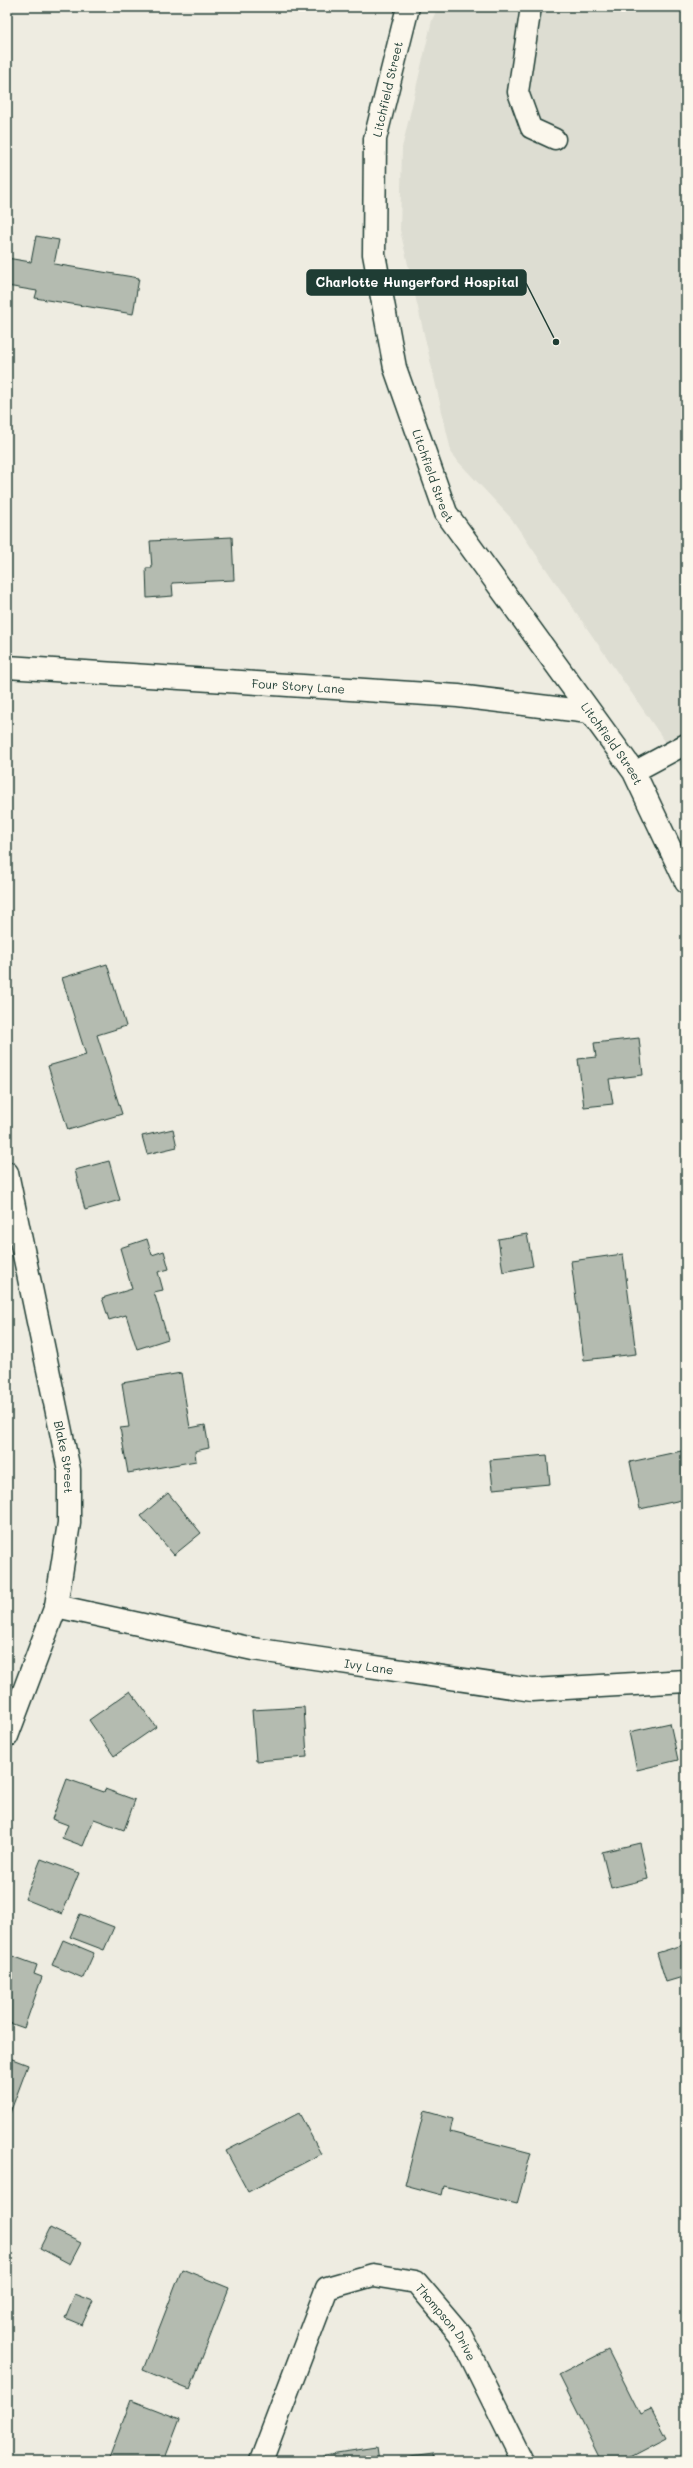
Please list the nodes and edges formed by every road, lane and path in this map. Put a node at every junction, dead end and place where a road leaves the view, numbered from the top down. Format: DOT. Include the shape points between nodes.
graph roads {
  1 [pos="408,7"];
  2 [pos="531,7"];
  3 [pos="555,139"];
  4 [pos="7,667"];
  5 [pos="589,712"];
  6 [pos="686,744"];
  7 [pos="634,772"];
  8 [pos="686,882"];
  9 [pos="7,1173"];
  10 [pos="56,1606"];
  11 [pos="686,1681"];
  12 [pos="7,1736"];
  13 [pos="261,2461"];
  14 [pos="523,2461"];
  1 -- 5 [label="street, Litchfield Street" via="375,139 374,254 395,368 446,512"];
  2 -- 3 [label="lane" via="518,92 531,128"];
  4 -- 5 [label="street, Four Story Lane" via="458,696"];
  5 -- 7 [label="street, Litchfield Street"];
  6 -- 7 [label="lane"];
  7 -- 8 [label="street, Litchfield Street"];
  9 -- 10 [label="street, Blake Street" via="69,1470 68,1523"];
  10 -- 11 [label="street, Ivy Lane" via="253,1649 532,1690"];
  10 -- 12 [label="street, Blake Street"];
  13 -- 14 [label="street, Thompson Drive" via="327,2288 373,2274 416,2282 460,2334"];
}
